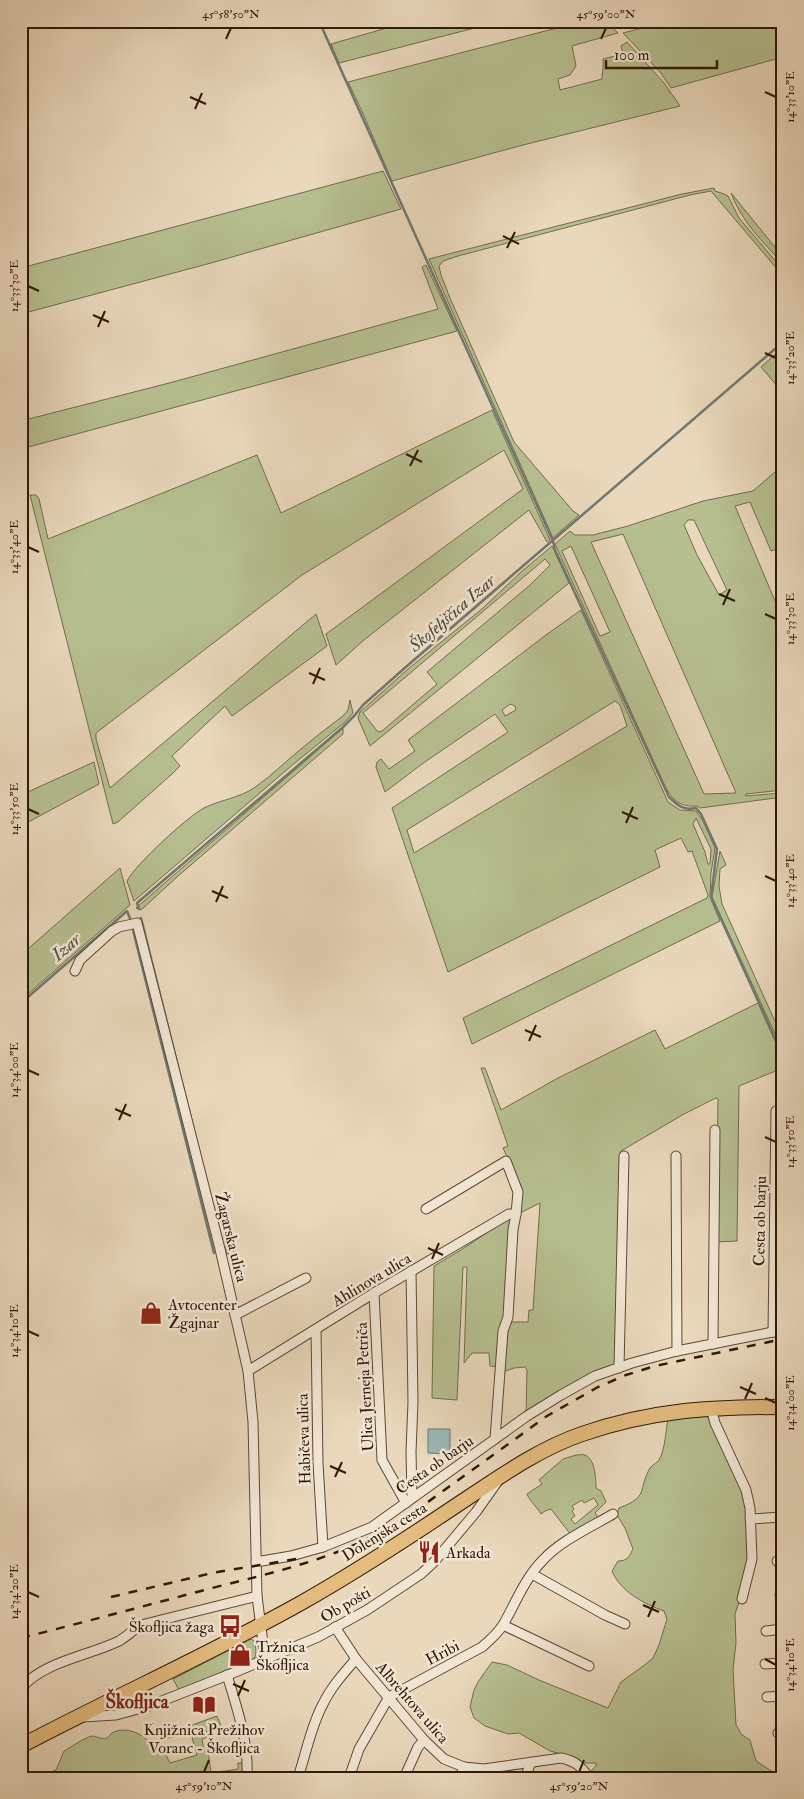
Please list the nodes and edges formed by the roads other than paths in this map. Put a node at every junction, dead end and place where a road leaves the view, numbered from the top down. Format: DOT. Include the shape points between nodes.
graph roads {
  1 [pos="75,971"];
  2 [pos="776,1110"];
  3 [pos="715,1130"];
  4 [pos="624,1156"];
  5 [pos="676,1156"];
  6 [pos="426,1209"];
  7 [pos="516,1214"];
  8 [pos="411,1271"];
  9 [pos="306,1278"];
  10 [pos="374,1293"];
  11 [pos="235,1314"];
  12 [pos="316,1330"];
  13 [pos="783,1330"];
  14 [pos="773,1332"];
  15 [pos="713,1344"];
  16 [pos="677,1351"];
  17 [pos="619,1368"];
  18 [pos="248,1371"];
  19 [pos="783,1407"];
  20 [pos="711,1408"];
  21 [pos="495,1439"];
  22 [pos="502,1476"];
  23 [pos="409,1501"];
  24 [pos="614,1514"];
  25 [pos="783,1517"];
  26 [pos="750,1519"];
  27 [pos="323,1547"];
  28 [pos="256,1562"];
  29 [pos="532,1574"];
  30 [pos="257,1596"];
  31 [pos="742,1599"];
  32 [pos="260,1624"];
  33 [pos="625,1624"];
  34 [pos="502,1625"];
  35 [pos="335,1627"];
  36 [pos="783,1630"];
  37 [pos="766,1631"];
  38 [pos="356,1659"];
  39 [pos="265,1660"];
  40 [pos="783,1663"];
  41 [pos="765,1664"];
  42 [pos="589,1666"];
  43 [pos="227,1675"];
  44 [pos="21,1688"];
  45 [pos="783,1696"];
  46 [pos="389,1697"];
  47 [pos="767,1697"];
  48 [pos="75,1717"];
  49 [pos="424,1740"];
  50 [pos="21,1746"];
  51 [pos="531,1762"];
  52 [pos="464,1767"];
  53 [pos="300,1771"];
  54 [pos="247,1778"];
  55 [pos="349,1778"];
  56 [pos="404,1778"];
  57 [pos="460,1778"];
  58 [pos="524,1778"];
  59 [pos="589,1778"];
  1 -- 11 [label="street, Žagarska ulica" via="80,960 112,931 138,922"];
  2 -- 14 [label="street, Cesta ob barju"];
  3 -- 15 [label="street"];
  4 -- 17 [label="street"];
  5 -- 16 [label="street"];
  6 -- 7 [label="street" via="506,1160 518,1192"];
  7 -- 8 [label="street, Ahlinova ulica" via="509,1214"];
  7 -- 21 [label="street"];
  8 -- 10 [label="street, Ahlinova ulica"];
  8 -- 23 [label="street" via="414,1402"];
  9 -- 11 [label="street"];
  10 -- 12 [label="street, Ahlinova ulica"];
  10 -- 23 [label="street, Ulica Jerneja Petriča" via="382,1460"];
  11 -- 18 [label="street, Žagarska ulica"];
  12 -- 18 [label="street, Ahlinova ulica"];
  12 -- 27 [label="street, Habičeva ulica"];
  13 -- 14 [label="street, Cesta ob barju"];
  14 -- 15 [label="street, Cesta ob barju"];
  15 -- 16 [label="street, Cesta ob barju"];
  16 -- 17 [label="street, Cesta ob barju"];
  17 -- 21 [label="street, Cesta ob barju" via="595,1376 561,1395"];
  18 -- 28 [label="street, Žagarska ulica" via="253,1422"];
  19 -- 20 [label="main road, Dolenjska cesta"];
  20 -- 22 [label="main road, Dolenjska cesta" via="644,1416 580,1434"];
  20 -- 26 [label="street" via="746,1490"];
  21 -- 23 [label="street, Cesta ob barju"];
  22 -- 32 [label="main road, Dolenjska cesta" via="387,1552"];
  22 -- 35 [label="street, Ob pošti" via="476,1512 421,1574"];
  23 -- 27 [label="street, Cesta ob barju" via="372,1527"];
  24 -- 29 [label="street, Hribi" via="557,1548"];
  25 -- 26 [label="street"];
  26 -- 31 [label="street" via="752,1559"];
  27 -- 28 [label="street, Cesta ob barju"];
  28 -- 30 [label="street, Žagarska ulica"];
  29 -- 33 [label="street"];
  29 -- 34 [label="street, Hribi"];
  30 -- 32 [label="street, Žagarska ulica"];
  30 -- 44 [label="street" via="141,1625 121,1640 50,1668"];
  32 -- 39 [label="street, Žagarska ulica"];
  32 -- 48 [label="main road, Dolenjska cesta" via="186,1664"];
  34 -- 42 [label="street"];
  34 -- 46 [label="street, Hribi" via="482,1648"];
  35 -- 38 [label="street, Albrehtova ulica"];
  35 -- 39 [label="street, Ob pošti"];
  36 -- 37 [label="street"];
  38 -- 46 [label="street, Albrehtova ulica"];
  38 -- 53 [label="street, Albrehtova ulica" via="323,1704"];
  39 -- 43 [label="street, Ob pošti"];
  40 -- 41 [label="street"];
  43 -- 48 [label="street, Ob pošti" via="149,1706 116,1715"];
  43 -- 54 [label="street" via="239,1714"];
  45 -- 47 [label="street"];
  46 -- 49 [label="street, Albrehtova ulica"];
  46 -- 55 [label="street" via="359,1749"];
  48 -- 50 [label="main road, Dolenjska cesta"];
  49 -- 52 [label="street, Albrehtova ulica" via="444,1759"];
  49 -- 56 [label="street" via="418,1746"];
  51 -- 52 [label="street, Albrehtova ulica" via="484,1769"];
  51 -- 58 [label="street"];
  51 -- 59 [label="street, Albrehtova ulica" via="554,1758 572,1760"];
  52 -- 57 [label="street"];
}
